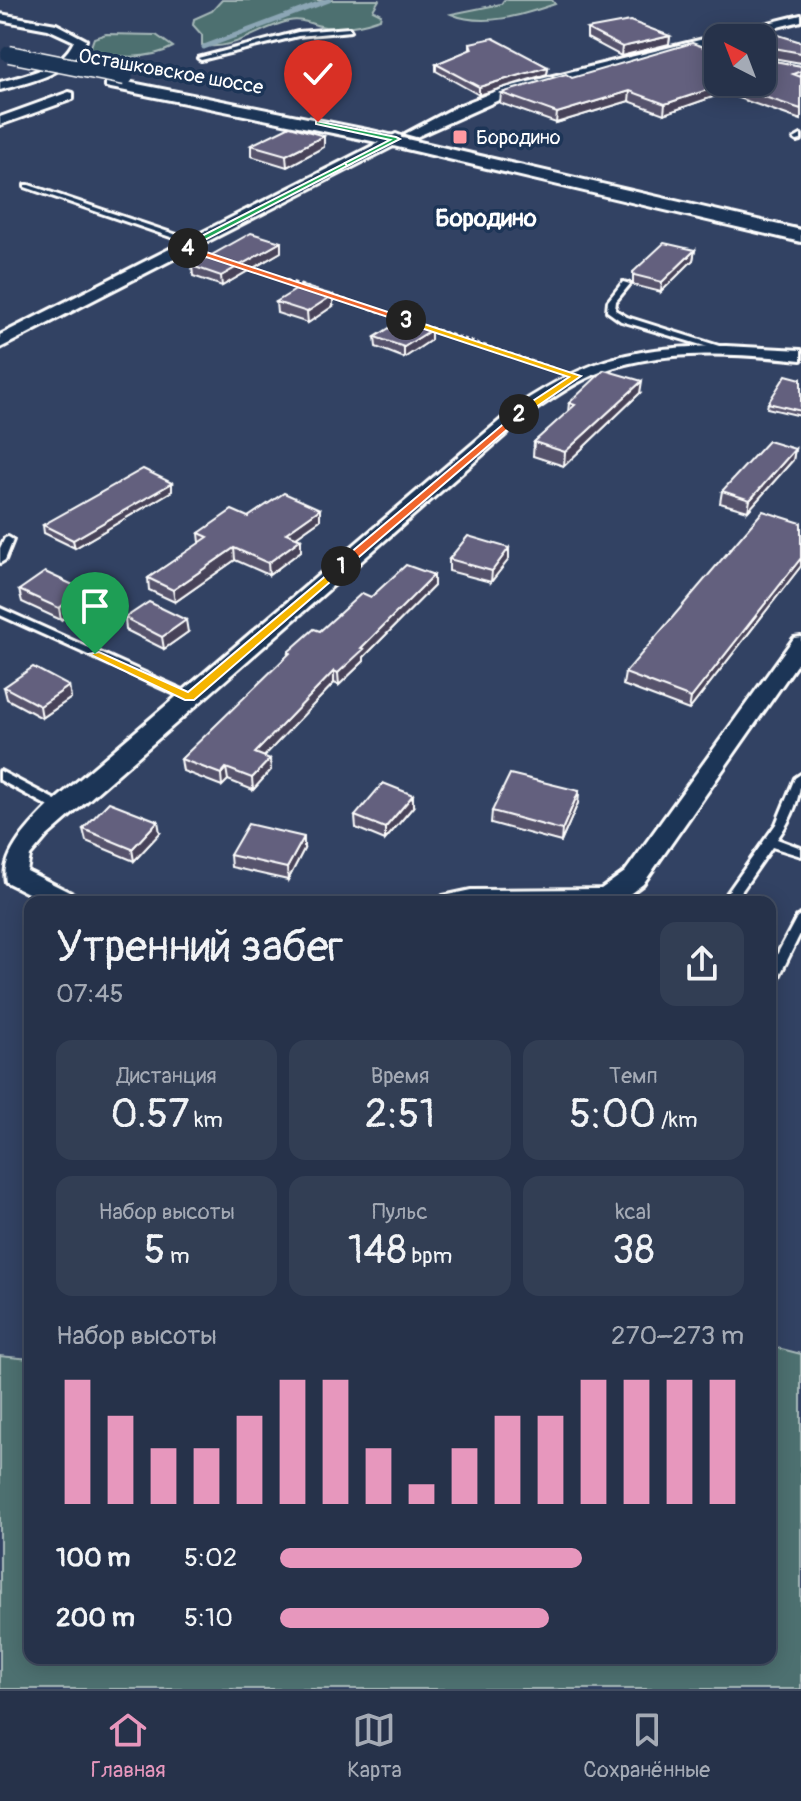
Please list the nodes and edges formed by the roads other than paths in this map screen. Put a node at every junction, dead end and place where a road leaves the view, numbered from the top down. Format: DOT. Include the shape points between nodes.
graph roads {
  1 [pos="801,18"];
  2 [pos="0,19"];
  3 [pos="349,30"];
  4 [pos="683,47"];
  5 [pos="704,51"];
  6 [pos="3,56"];
  7 [pos="201,58"];
  8 [pos="0,84"];
  9 [pos="69,96"];
  10 [pos="0,121"];
  11 [pos="404,137"];
  12 [pos="27,186"];
  13 [pos="801,225"];
  14 [pos="801,236"];
  15 [pos="194,242"];
  16 [pos="626,284"];
  17 [pos="0,342"];
  18 [pos="738,353"];
  19 [pos="801,355"];
  20 [pos="8,540"];
  21 [pos="0,560"];
  22 [pos="0,611"];
  23 [pos="801,643"];
  24 [pos="190,697"];
  25 [pos="0,775"];
  26 [pos="801,778"];
  27 [pos="61,808"];
  28 [pos="769,841"];
  29 [pos="801,852"];
  30 [pos="56,896"];
  31 [pos="611,896"];
  32 [pos="731,896"];
  33 [pos="801,920"];
  34 [pos="776,969"];
  1 -- 4 [label="street"];
  2 -- 8 [label="street" via="52,26 80,40 64,61"];
  3 -- 7 [label="lane" via="298,34"];
  4 -- 5 [label="street"];
  4 -- 11 [label="street" via="508,91"];
  6 -- 11 [label="main road, Осташковское шоссе"];
  9 -- 10 [label="street"];
  11 -- 13 [label="main road, Осташковское шоссе"];
  11 -- 14 [label="main road, Осташковское шоссе"];
  11 -- 15 [label="street"];
  12 -- 15 [label="lane"];
  15 -- 17 [label="street"];
  16 -- 18 [label="lane" via="611,311"];
  18 -- 19 [label="street"];
  18 -- 24 [label="street" via="630,359 576,376 523,410"];
  20 -- 21 [label="lane"];
  22 -- 24 [label="lane"];
  23 -- 31 [label="street" via="634,878"];
  24 -- 27 [label="street"];
  25 -- 27 [label="lane"];
  26 -- 28 [label="lane"];
  27 -- 30 [label="street" via="25,845 13,867 15,876"];
  28 -- 29 [label="lane"];
  28 -- 32 [label="lane"];
  33 -- 34 [label="lane"];
}
